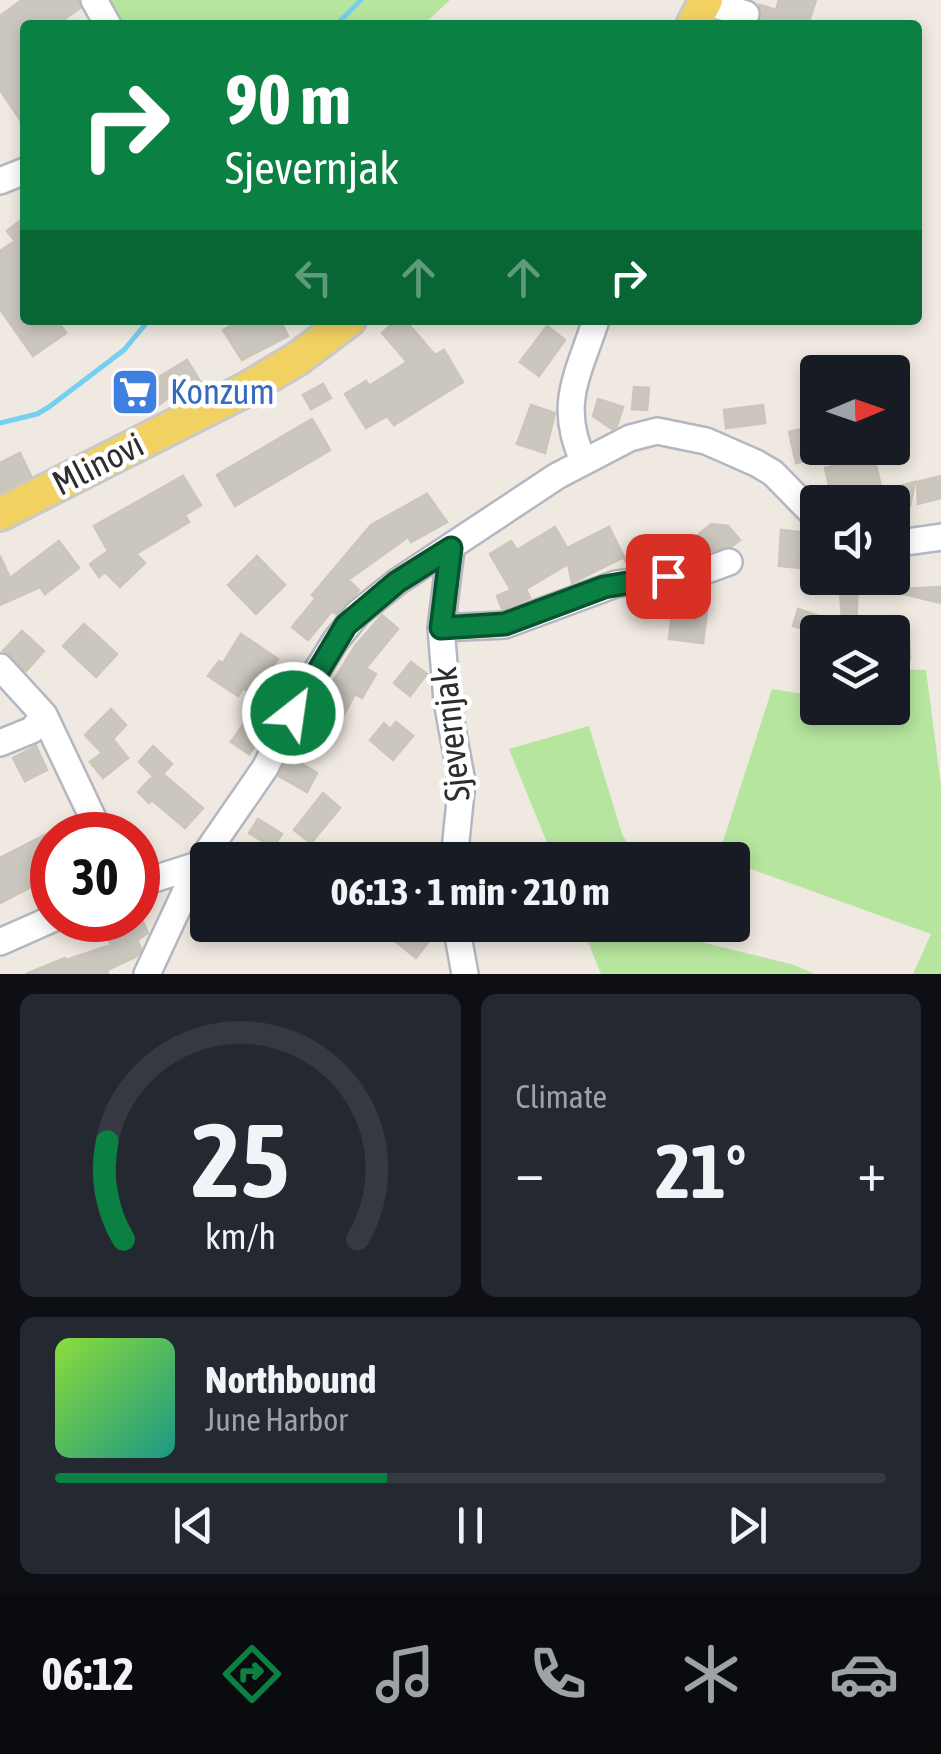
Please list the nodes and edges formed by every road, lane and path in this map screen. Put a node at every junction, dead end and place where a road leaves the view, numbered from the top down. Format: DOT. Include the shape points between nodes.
graph roads {
  1 [pos="701,9"];
  2 [pos="746,14"];
  3 [pos="342,325"];
  4 [pos="594,325"];
  5 [pos="584,462"];
  6 [pos="800,500"];
  7 [pos="0,514"];
  8 [pos="941,536"];
  9 [pos="910,541"];
  10 [pos="451,548"];
  11 [pos="730,562"];
  12 [pos="441,628"];
  13 [pos="0,668"];
  14 [pos="44,715"];
  15 [pos="0,743"];
  16 [pos="90,812"];
  17 [pos="214,842"];
  18 [pos="456,842"];
  19 [pos="190,868"];
  20 [pos="160,877"];
  21 [pos="190,882"];
  22 [pos="30,929"];
  23 [pos="0,942"];
  24 [pos="459,942"];
  25 [pos="147,974"];
  26 [pos="465,974"];
  1 -- 2 [label="street"];
  3 -- 7 [label="main road, Mlinovi" via="245,390"];
  4 -- 5 [label="street" via="570,414"];
  5 -- 6 [label="street" via="644,433 689,436 774,473"];
  5 -- 10 [label="street"];
  8 -- 9 [label="street"];
  10 -- 12 [label="street, Sjevernjak"];
  10 -- 17 [label="street" via="346,625 265,768"];
  11 -- 12 [label="street" via="616,584 505,624"];
  12 -- 18 [label="street, Sjevernjak" via="462,782"];
  13 -- 14 [label="street"];
  14 -- 15 [label="street" via="32,730"];
  14 -- 16 [label="street"];
  19 -- 20 [label="street"];
  21 -- 25 [label="street"];
  22 -- 23 [label="street"];
  24 -- 26 [label="street"];
}
